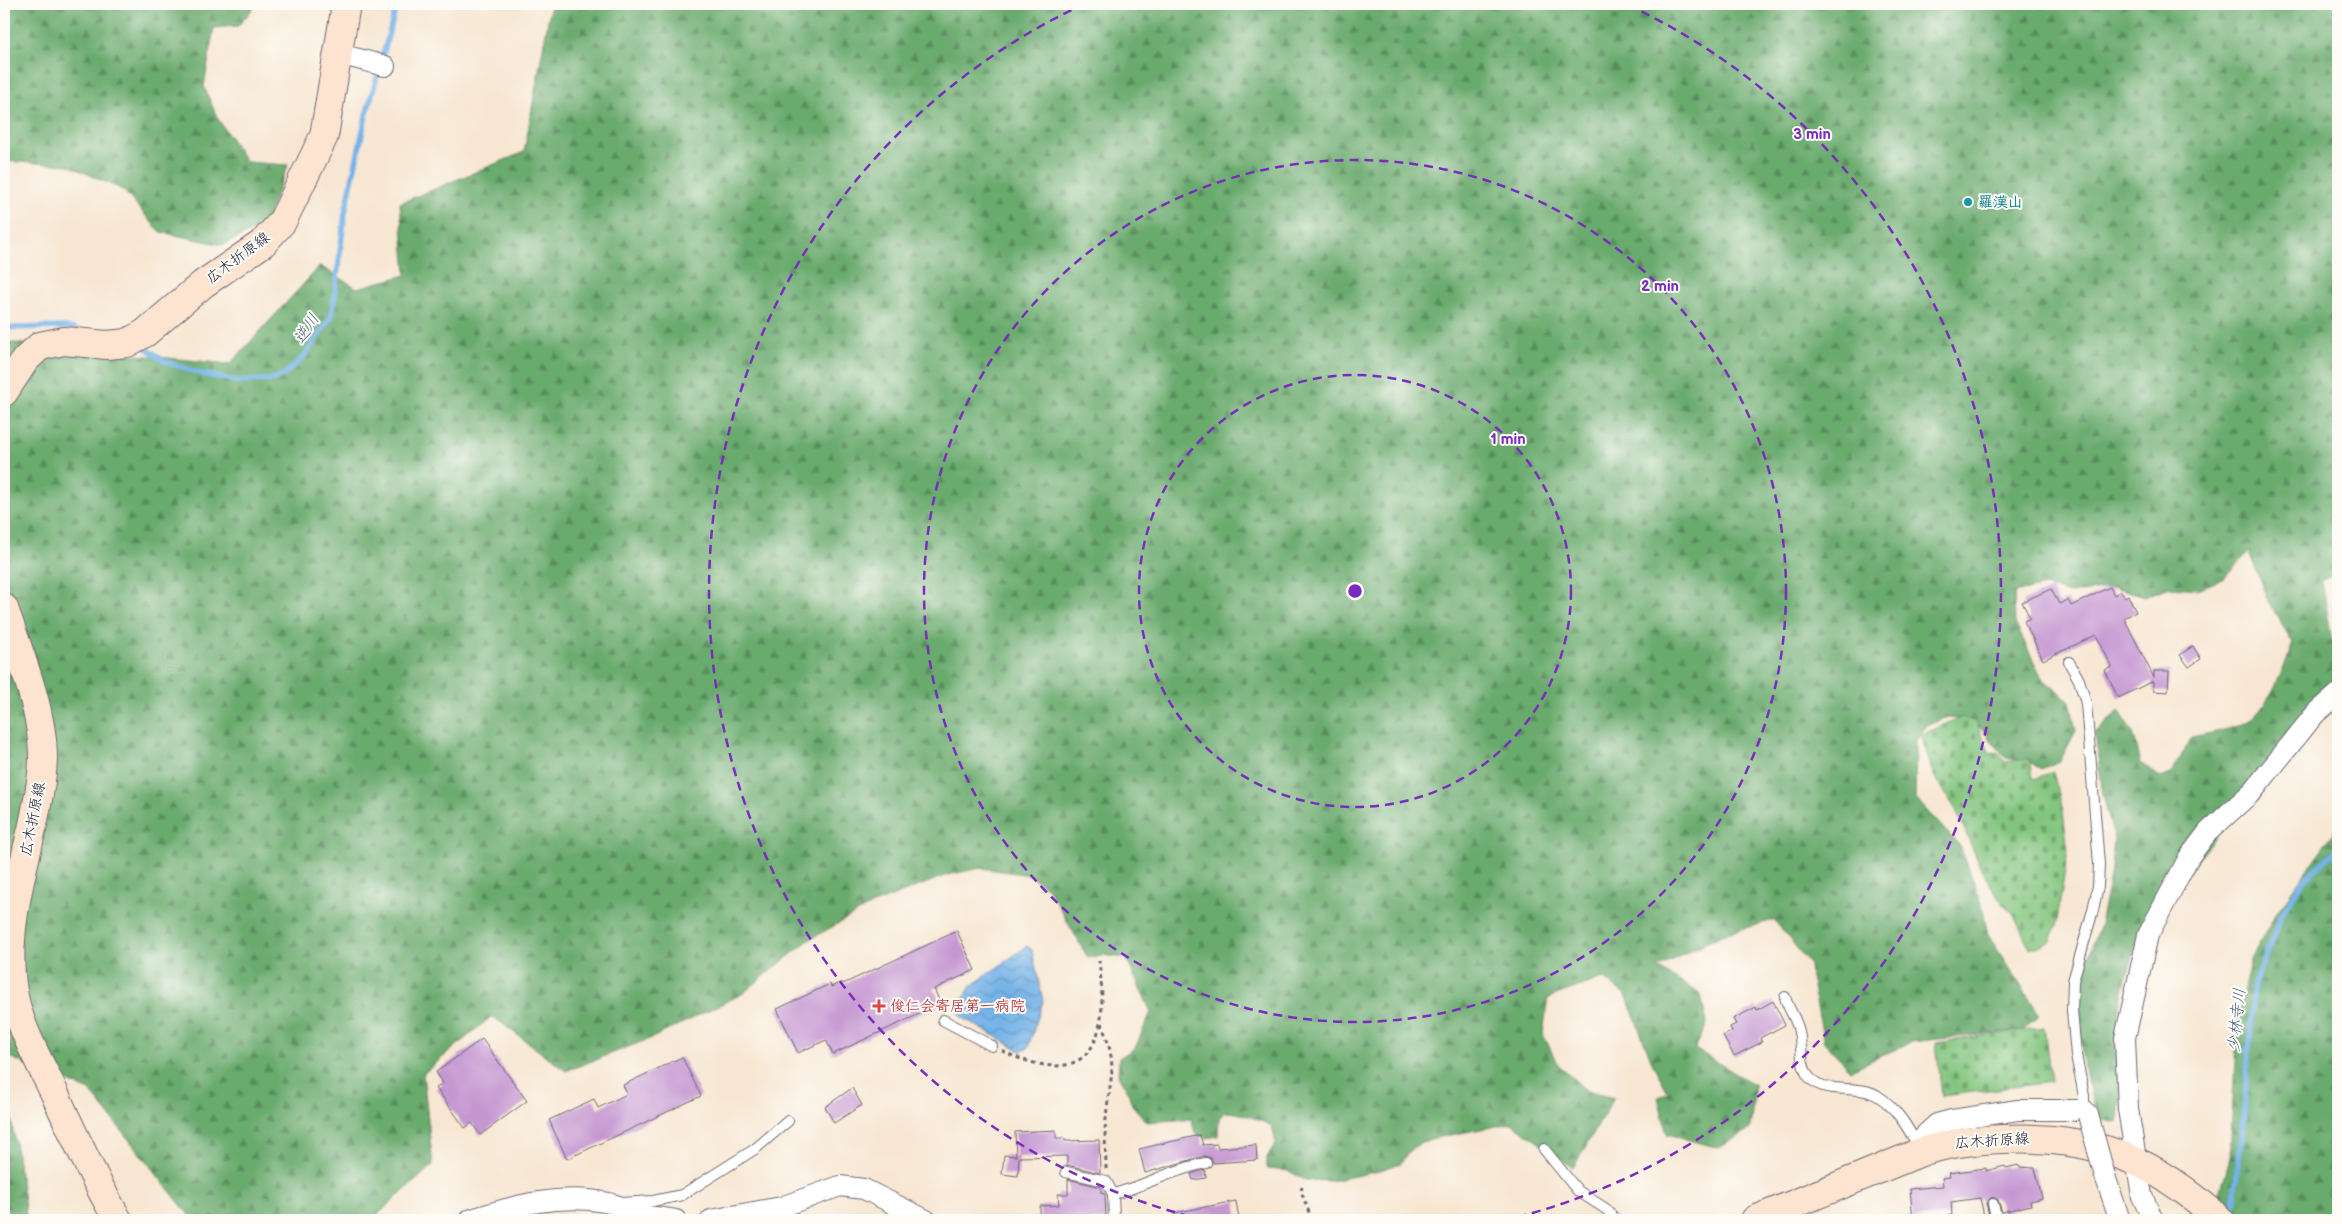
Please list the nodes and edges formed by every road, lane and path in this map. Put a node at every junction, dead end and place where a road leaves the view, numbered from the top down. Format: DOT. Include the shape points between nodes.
graph roads {
  1 [pos="346,4"];
  2 [pos="339,54"];
  3 [pos="385,66"];
  4 [pos="4,392"];
  5 [pos="4,608"];
  6 [pos="2069,662"];
  7 [pos="2338,694"];
  8 [pos="1099,961"];
  9 [pos="1785,997"];
  10 [pos="943,1020"];
  11 [pos="1100,1022"];
  12 [pos="992,1046"];
  13 [pos="2086,1113"];
  14 [pos="788,1121"];
  15 [pos="1544,1149"];
  16 [pos="1920,1149"];
  17 [pos="2138,1161"];
  18 [pos="1206,1163"];
  19 [pos="1066,1172"];
  20 [pos="1106,1181"];
  21 [pos="1302,1186"];
  22 [pos="1113,1194"];
  23 [pos="611,1204"];
  24 [pos="1993,1204"];
  25 [pos="118,1220"];
  26 [pos="468,1220"];
  27 [pos="676,1220"];
  28 [pos="711,1220"];
  29 [pos="926,1220"];
  30 [pos="1114,1220"];
  31 [pos="1312,1220"];
  32 [pos="1616,1220"];
  33 [pos="1755,1220"];
  34 [pos="1997,1220"];
  35 [pos="2120,1220"];
  36 [pos="2153,1220"];
  37 [pos="2220,1220"];
  1 -- 2 [label="main road, 広木折原線"];
  2 -- 3 [label="street"];
  2 -- 4 [label="main road, 広木折原線" via="324,136 282,222 263,243 203,284 158,324 127,343 64,342 40,346 25,360"];
  5 -- 25 [label="main road, 広木折原線" via="40,721 43,757 41,787 14,910 10,944 12,985 22,1020 42,1067"];
  6 -- 13 [label="lane" via="2086,703 2099,864 2093,910 2074,981 2072,1011"];
  7 -- 17 [label="street" via="2315,714 2253,791 2208,832 2189,857 2148,935 2125,1038 2128,1109"];
  8 -- 11 [label="path"];
  9 -- 16 [label="lane" via="1799,1031 1809,1077 1824,1086 1857,1089 1877,1095 1893,1108"];
  10 -- 12 [label="lane"];
  11 -- 12 [label="path" via="1095,1042 1088,1052 1079,1061 1065,1065 1026,1062"];
  11 -- 20 [label="path" via="1110,1046 1113,1076 1106,1118"];
  13 -- 16 [label="street" via="2018,1110 1952,1120 1937,1124 1926,1134"];
  13 -- 35 [label="street, bridge"];
  14 -- 23 [label="lane" via="755,1149 682,1195"];
  15 -- 32 [label="lane" via="1578,1191 1606,1209"];
  16 -- 17 [label="main road, 広木折原線" via="1972,1140 2035,1137 2086,1144"];
  16 -- 33 [label="main road, 広木折原線"];
  17 -- 36 [label="street" via="2142,1196"];
  17 -- 37 [label="main road, 広木折原線" via="2192,1194"];
  18 -- 22 [label="lane" via="1169,1172 1138,1187"];
  19 -- 20 [label="lane"];
  20 -- 22 [label="lane"];
  21 -- 31 [label="path"];
  22 -- 30 [label="lane"];
  23 -- 26 [label="street" via="594,1200 538,1201 513,1205"];
  23 -- 27 [label="street" via="642,1215"];
  24 -- 34 [label="lane"];
  28 -- 29 [label="street" via="780,1207 840,1186 864,1189"];
}
